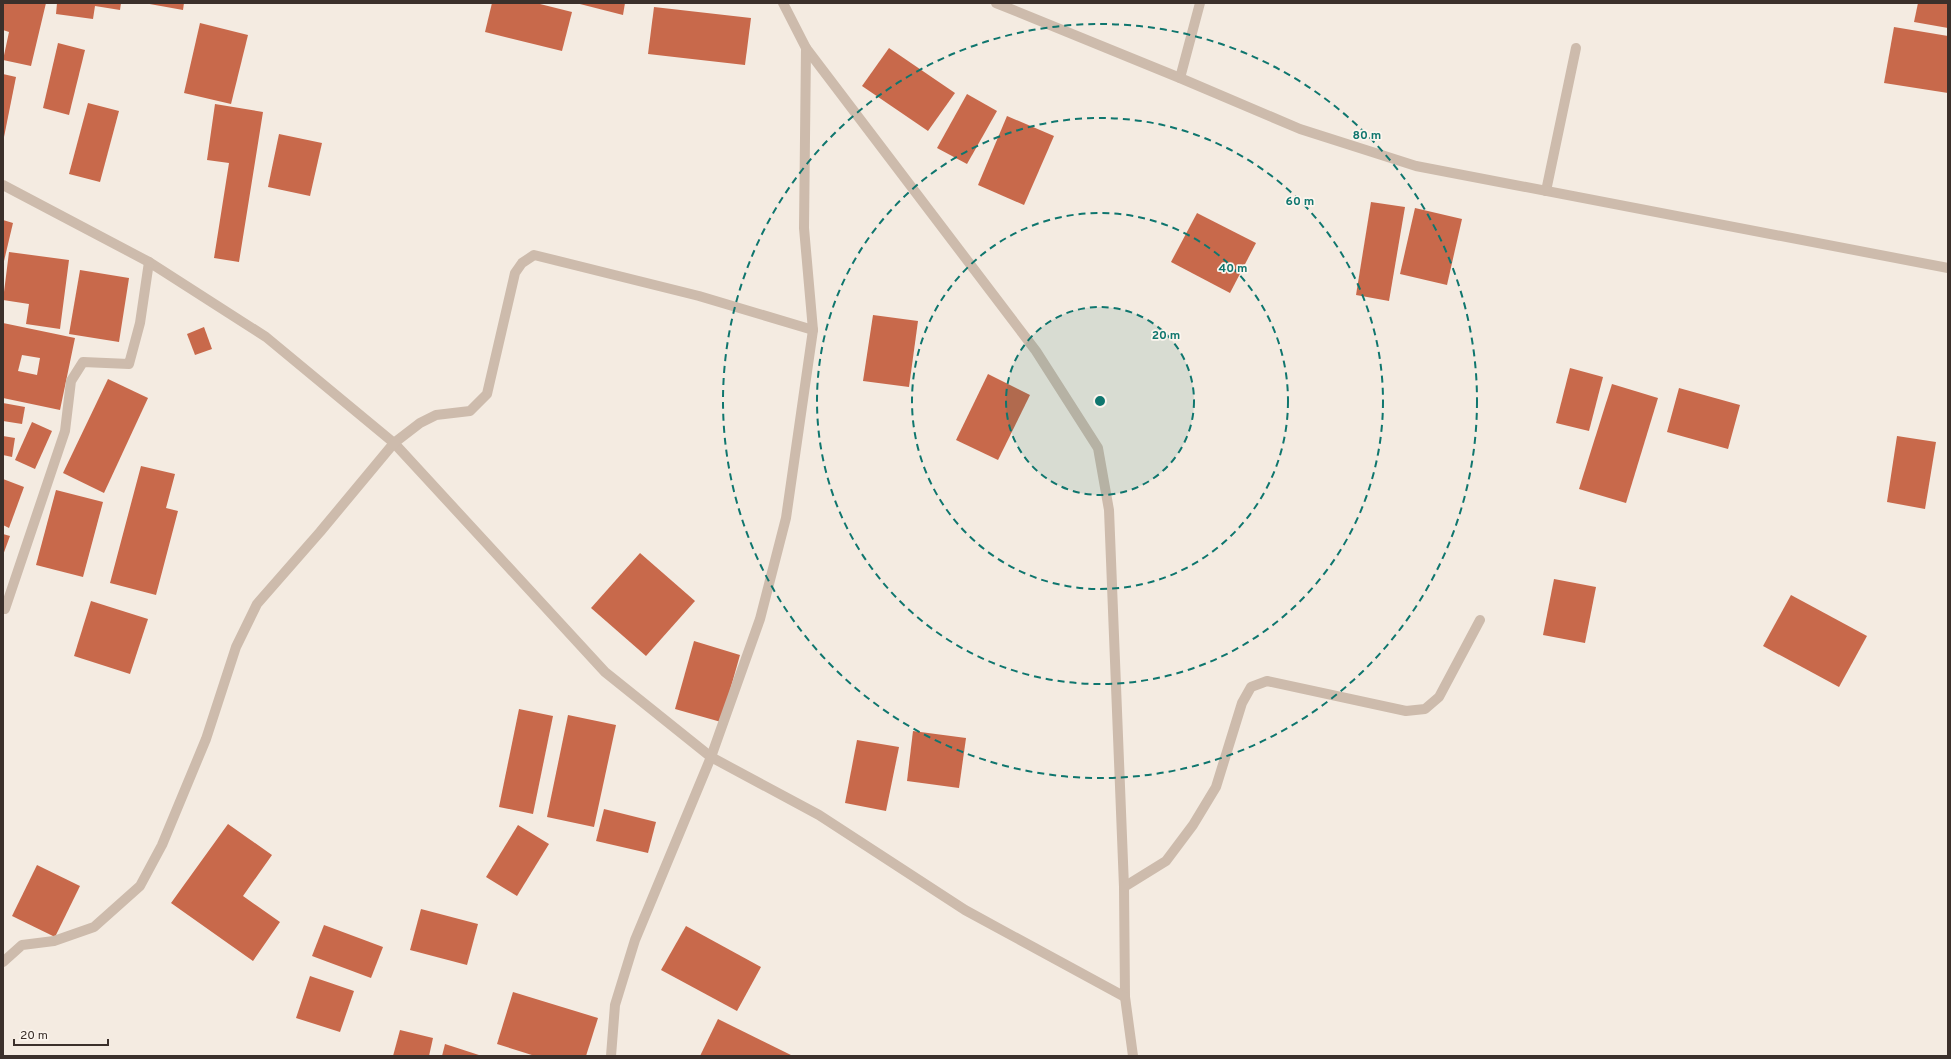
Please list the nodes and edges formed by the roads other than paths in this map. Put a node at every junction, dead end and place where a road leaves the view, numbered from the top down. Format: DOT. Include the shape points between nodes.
graph roads {
  1 [pos="783,3"];
  2 [pos="996,3"];
  3 [pos="1200,3"];
  4 [pos="806,48"];
  5 [pos="1576,48"];
  6 [pos="1180,78"];
  7 [pos="3,185"];
  8 [pos="1546,191"];
  9 [pos="149,262"];
  10 [pos="1948,268"];
  11 [pos="813,330"];
  12 [pos="394,443"];
  13 [pos="5,609"];
  14 [pos="1480,620"];
  15 [pos="711,757"];
  16 [pos="1124,887"];
  17 [pos="3,962"];
  18 [pos="1125,996"];
  19 [pos="611,1056"];
  20 [pos="1133,1056"];
  1 -- 4 [label="street"];
  2 -- 6 [label="street"];
  3 -- 6 [label="street"];
  4 -- 11 [label="street" via="804,228"];
  4 -- 16 [label="street" via="1036,351 1098,448 1109,510"];
  5 -- 8 [label="street"];
  6 -- 8 [label="street" via="1300,129 1408,163"];
  7 -- 9 [label="street"];
  8 -- 10 [label="street"];
  9 -- 12 [label="street" via="266,337"];
  9 -- 13 [label="street" via="140,323 129,364 83,362 71,381 65,431"];
  11 -- 12 [label="street" via="699,296 534,255 522,263 515,273 487,394 470,411 436,415 420,423"];
  11 -- 15 [label="street" via="786,518 760,620"];
  12 -- 15 [label="street" via="605,672"];
  12 -- 17 [label="street" via="257,604 236,646 206,739 168,831 140,886 94,927 54,941 22,944"];
  14 -- 16 [label="street" via="1439,697 1424,709 1406,711 1267,681 1251,687 1242,703 1216,787 1193,825 1166,861"];
  15 -- 18 [label="street" via="819,815 965,910"];
  15 -- 19 [label="street" via="635,940 615,1004"];
  16 -- 18 [label="street"];
  18 -- 20 [label="street"];
}
